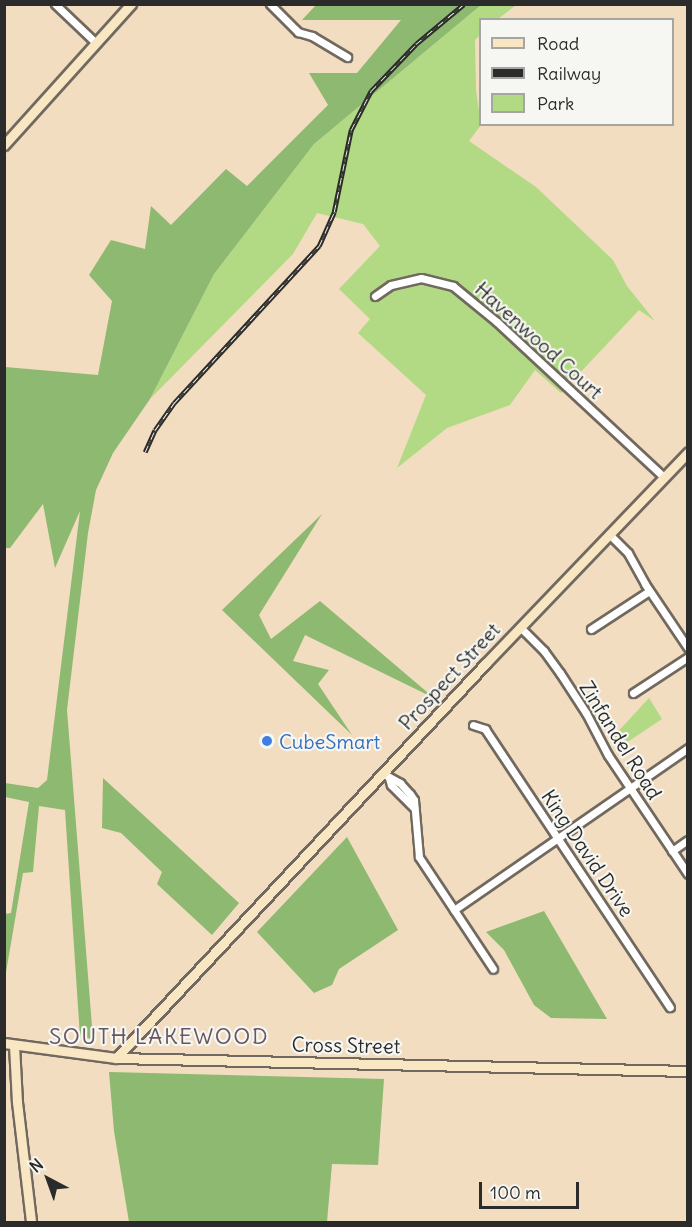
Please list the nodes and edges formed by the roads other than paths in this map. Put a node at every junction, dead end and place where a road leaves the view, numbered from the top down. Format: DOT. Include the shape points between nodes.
graph roads {
  1 [pos="55,4"];
  2 [pos="131,4"];
  3 [pos="270,4"];
  4 [pos="96,42"];
  5 [pos="347,57"];
  6 [pos="4,145"];
  7 [pos="375,296"];
  8 [pos="687,452"];
  9 [pos="664,477"];
  10 [pos="609,534"];
  11 [pos="649,591"];
  12 [pos="520,627"];
  13 [pos="591,629"];
  14 [pos="687,648"];
  15 [pos="687,657"];
  16 [pos="633,693"];
  17 [pos="473,724"];
  18 [pos="687,748"];
  19 [pos="386,776"];
  20 [pos="629,788"];
  21 [pos="557,836"];
  22 [pos="687,840"];
  23 [pos="672,851"];
  24 [pos="687,874"];
  25 [pos="454,910"];
  26 [pos="494,969"];
  27 [pos="670,1007"];
  28 [pos="9,1044"];
  29 [pos="116,1058"];
  30 [pos="687,1071"];
  31 [pos="31,1222"];
  1 -- 4 [label="street"];
  2 -- 4 [label="street"];
  3 -- 5 [label="street" via="298,32"];
  4 -- 6 [label="street"];
  7 -- 9 [label="street, Havenwood Court" via="391,285 421,278 453,286"];
  8 -- 9 [label="street, Prospect Street"];
  9 -- 10 [label="street, Prospect Street"];
  10 -- 11 [label="street" via="628,553"];
  10 -- 12 [label="street, Prospect Street"];
  11 -- 13 [label="street"];
  11 -- 14 [label="street"];
  12 -- 19 [label="street, Prospect Street"];
  12 -- 20 [label="street, Zinfandel Road" via="560,673"];
  15 -- 16 [label="street"];
  17 -- 21 [label="street, King David Drive" via="485,729"];
  18 -- 20 [label="street"];
  19 -- 25 [label="street" via="410,794 419,857"];
  19 -- 29 [label="street, Prospect Street"];
  20 -- 21 [label="street"];
  20 -- 23 [label="street, Zinfandel Road"];
  21 -- 25 [label="street"];
  21 -- 27 [label="street, King David Drive"];
  22 -- 23 [label="street"];
  23 -- 24 [label="street, Zinfandel Road"];
  25 -- 26 [label="street"];
  28 -- 29 [label="street, Cross Street"];
  28 -- 31 [label="street"];
  29 -- 30 [label="street, Cross Street"];
}
